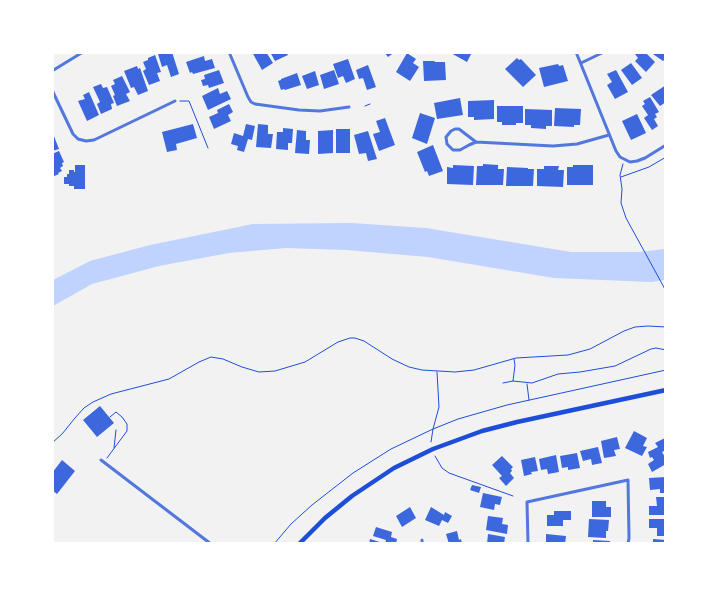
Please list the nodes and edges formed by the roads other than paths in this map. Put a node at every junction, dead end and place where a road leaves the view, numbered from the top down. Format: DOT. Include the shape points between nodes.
graph roads {
  1 [pos="83,52"];
  2 [pos="230,52"];
  3 [pos="576,52"];
  4 [pos="604,52"];
  5 [pos="581,63"];
  6 [pos="52,71"];
  7 [pos="52,90"];
  8 [pos="174,101"];
  9 [pos="349,107"];
  10 [pos="610,135"];
  11 [pos="476,142"];
  12 [pos="666,145"];
  13 [pos="666,390"];
  14 [pos="102,461"];
  15 [pos="211,544"];
  16 [pos="299,544"];
  17 [pos="528,544"];
  18 [pos="628,544"];
  1 -- 6 [label="street"];
  2 -- 9 [label="street" via="248,97 255,104 320,111"];
  3 -- 5 [label="street"];
  4 -- 5 [label="street"];
  5 -- 10 [label="street"];
  7 -- 8 [label="street" via="73,134 86,141"];
  10 -- 11 [label="street" via="565,145"];
  10 -- 12 [label="street" via="618,154 630,162 641,160"];
  11 -- 11 [label="street" via="460,150 452,150 446,137 451,131 459,130"];
  13 -- 16 [label="main road" via="508,424 434,451 394,468 352,496"];
  14 -- 15 [label="street"];
  17 -- 18 [label="street" via="527,502 628,480"];
}
